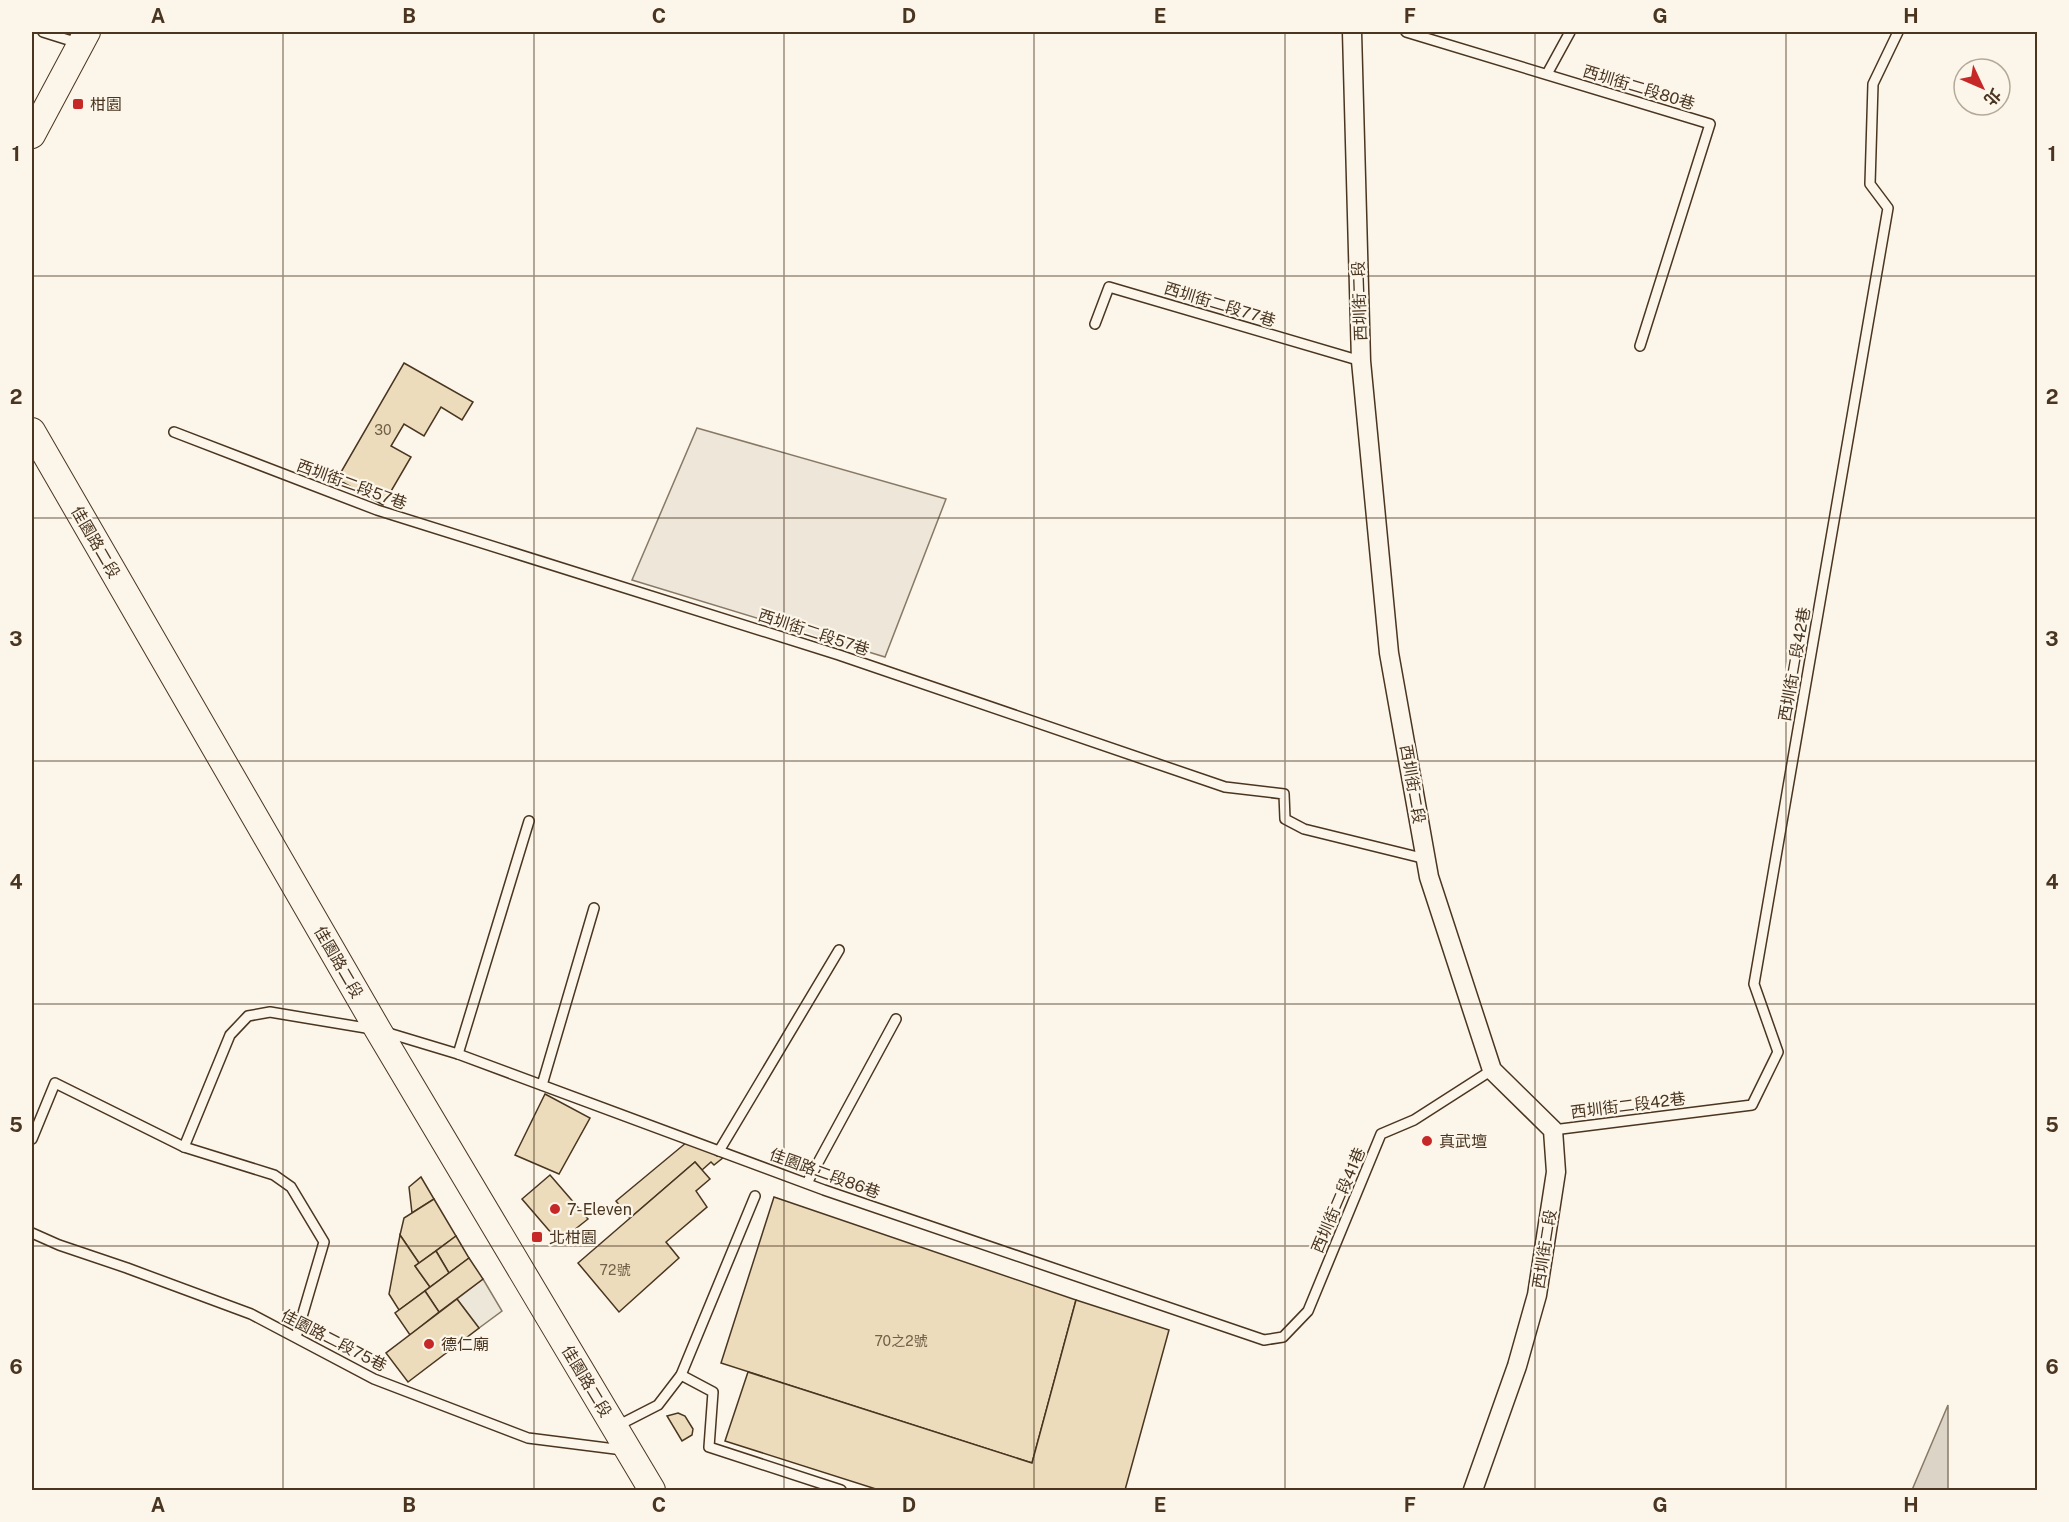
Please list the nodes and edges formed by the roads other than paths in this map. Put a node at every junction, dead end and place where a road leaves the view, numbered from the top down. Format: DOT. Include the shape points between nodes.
graph roads {
  1 [pos="43,32"];
  2 [pos="1352,32"];
  3 [pos="1406,32"];
  4 [pos="1570,32"];
  5 [pos="1898,32"];
  6 [pos="84,38"];
  7 [pos="1547,74"];
  8 [pos="32,135"];
  9 [pos="1095,324"];
  10 [pos="1640,346"];
  11 [pos="1361,361"];
  12 [pos="32,431"];
  13 [pos="174,432"];
  14 [pos="529,821"];
  15 [pos="1426,859"];
  16 [pos="594,908"];
  17 [pos="839,950"];
  18 [pos="896,1019"];
  19 [pos="378,1030"];
  20 [pos="458,1054"];
  21 [pos="1492,1070"];
  22 [pos="542,1085"];
  23 [pos="1553,1130"];
  24 [pos="32,1139"];
  25 [pos="184,1147"];
  26 [pos="719,1150"];
  27 [pos="807,1183"];
  28 [pos="755,1196"];
  29 [pos="32,1233"];
  30 [pos="296,1337"];
  31 [pos="1264,1340"];
  32 [pos="681,1375"];
  33 [pos="615,1427"];
  34 [pos="628,1450"];
  35 [pos="652,1491"];
  36 [pos="841,1491"];
  37 [pos="1473,1491"];
  1 -- 6 [label="lane"];
  2 -- 11 [label="street, 西圳街二段"];
  3 -- 7 [label="lane, 西圳街二段80巷"];
  4 -- 7 [label="lane"];
  5 -- 23 [label="lane, 西圳街二段42巷" via="1873,84 1869,184 1888,208 1754,984 1778,1052 1752,1105"];
  6 -- 8 [label="street"];
  7 -- 10 [label="lane, 西圳街二段80巷" via="1710,124"];
  9 -- 11 [label="lane, 西圳街二段77巷" via="1109,287"];
  11 -- 15 [label="street, 西圳街二段" via="1389,653"];
  12 -- 19 [label="street, 佳園路二段"];
  13 -- 15 [label="lane, 西圳街二段57巷" via="377,510 838,655 1226,787 1284,794 1285,819 1304,829"];
  14 -- 20 [label="lane"];
  15 -- 21 [label="street, 西圳街二段"];
  16 -- 22 [label="lane"];
  17 -- 26 [label="lane"];
  18 -- 27 [label="lane"];
  19 -- 20 [label="lane, 佳園路二段86巷"];
  19 -- 25 [label="lane, 佳園路二段86巷" via="270,1012 248,1016 230,1035"];
  19 -- 33 [label="street, 佳園路二段"];
  20 -- 22 [label="lane, 佳園路二段86巷"];
  21 -- 23 [label="street, 西圳街二段"];
  21 -- 31 [label="lane, 西圳街二段41巷" via="1414,1120 1381,1134 1308,1311 1283,1337"];
  22 -- 26 [label="lane, 佳園路二段86巷"];
  23 -- 37 [label="street, 西圳街二段" via="1556,1172 1537,1295 1518,1366"];
  24 -- 25 [label="lane" via="55,1083"];
  25 -- 30 [label="lane" via="283,1181 291,1187 324,1242"];
  26 -- 27 [label="lane, 佳園路二段86巷"];
  27 -- 31 [label="lane, 佳園路二段86巷"];
  28 -- 32 [label="lane"];
  29 -- 30 [label="lane, 佳園路二段75巷" via="252,1314"];
  30 -- 34 [label="lane, 佳園路二段75巷" via="374,1379 528,1438"];
  32 -- 33 [label="lane" via="658,1405"];
  32 -- 36 [label="lane" via="713,1392 709,1447"];
  33 -- 34 [label="street, 佳園路二段"];
  34 -- 35 [label="street, 佳園路二段"];
}
